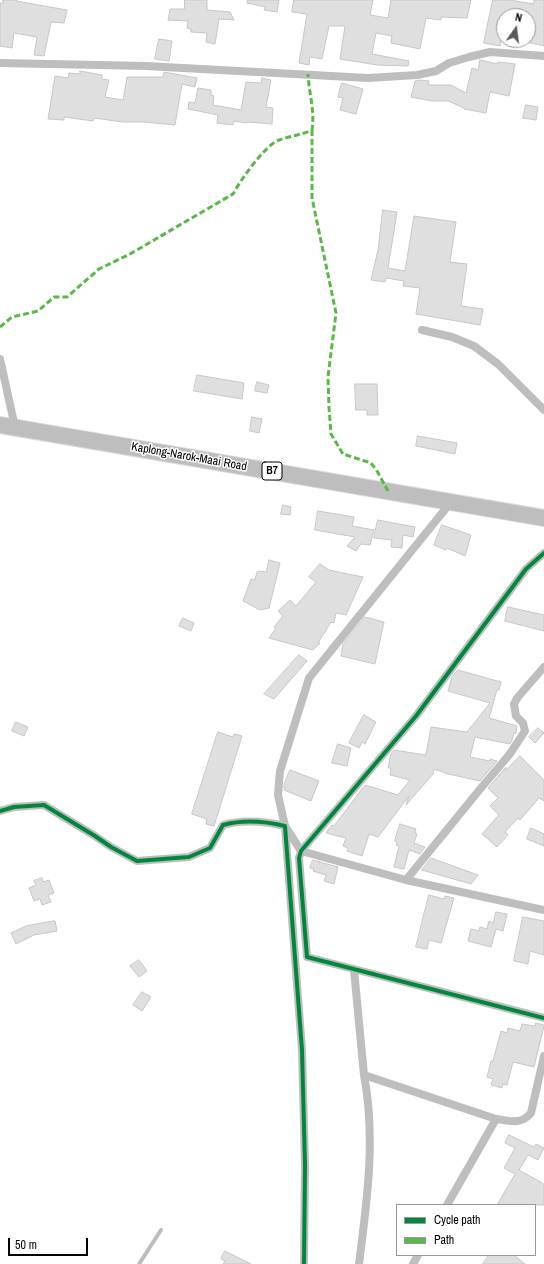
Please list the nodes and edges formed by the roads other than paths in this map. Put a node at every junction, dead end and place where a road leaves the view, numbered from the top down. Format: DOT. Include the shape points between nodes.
graph roads {
  1 [pos="544,56"];
  2 [pos="0,63"];
  3 [pos="422,330"];
  4 [pos="0,359"];
  5 [pos="544,410"];
  6 [pos="7,426"];
  7 [pos="451,502"];
  8 [pos="544,518"];
  9 [pos="544,553"];
  10 [pos="544,667"];
  11 [pos="0,811"];
  12 [pos="285,826"];
  13 [pos="301,851"];
  14 [pos="406,880"];
  15 [pos="544,910"];
  16 [pos="354,970"];
  17 [pos="544,1018"];
  18 [pos="544,1056"];
  19 [pos="364,1075"];
  20 [pos="496,1119"];
  21 [pos="448,1204"];
  22 [pos="161,1230"];
  23 [pos="139,1264"];
  24 [pos="304,1264"];
  25 [pos="360,1264"];
  1 -- 2 [label="street" via="490,52 449,63 436,71 417,75 368,78 146,66"];
  3 -- 5 [label="street" via="452,337 474,346 498,364"];
  4 -- 6 [label="street"];
  6 -- 7 [label="highway, Kaplong-Narok-Maai Road / B7"];
  7 -- 8 [label="highway, Kaplong-Narok-Maai Road / B7"];
  7 -- 12 [label="street" via="309,678 280,771 278,795"];
  9 -- 13 [label="street" via="526,569 416,716"];
  10 -- 14 [label="street" via="514,704 516,716 523,722 525,731 509,755"];
  11 -- 12 [label="street" via="44,804 137,861 189,857 210,848 223,825 237,821"];
  12 -- 13 [label="street"];
  12 -- 24 [label="street" via="302,1050"];
  13 -- 14 [label="street"];
  13 -- 16 [label="street" via="299,858 307,957"];
  14 -- 15 [label="street"];
  16 -- 17 [label="street"];
  16 -- 19 [label="street"];
  18 -- 20 [label="street" via="531,1113 526,1119 516,1121"];
  19 -- 20 [label="street"];
  19 -- 25 [label="street" via="370,1119 369,1179"];
  20 -- 21 [label="street"];
  22 -- 23 [label="lane"];
}
